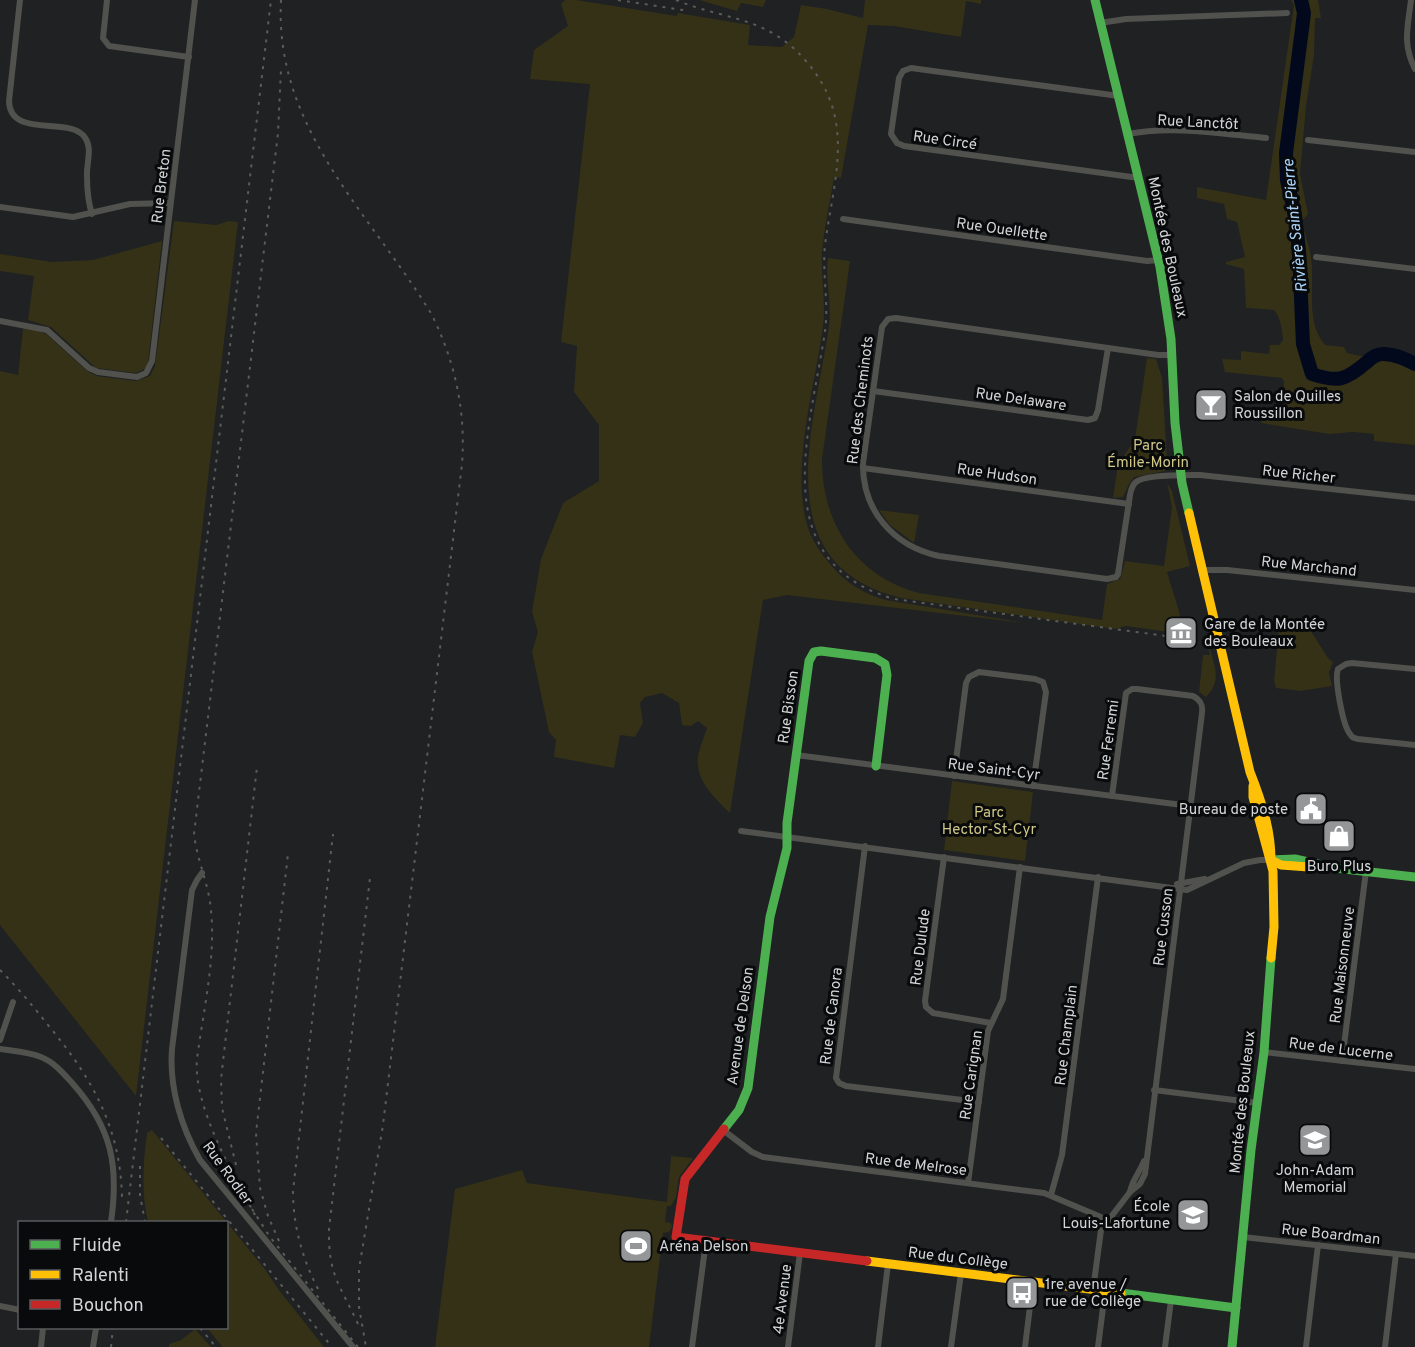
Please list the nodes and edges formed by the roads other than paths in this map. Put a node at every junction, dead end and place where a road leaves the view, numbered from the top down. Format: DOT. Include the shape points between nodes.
graph roads {
  1 [pos="20,0"];
  2 [pos="107,0"];
  3 [pos="195,0"];
  4 [pos="1095,0"];
  5 [pos="1411,0"];
  6 [pos="1287,13"];
  7 [pos="1100,23"];
  8 [pos="189,57"];
  9 [pos="1415,69"];
  10 [pos="1119,96"];
  11 [pos="1128,134"];
  12 [pos="1266,138"];
  13 [pos="1308,140"];
  14 [pos="1415,152"];
  15 [pos="1139,178"];
  16 [pos="170,203"];
  17 [pos="0,207"];
  18 [pos="92,214"];
  19 [pos="843,219"];
  20 [pos="1316,257"];
  21 [pos="1159,260"];
  22 [pos="1415,269"];
  23 [pos="0,321"];
  24 [pos="1108,348"];
  25 [pos="1172,355"];
  26 [pos="873,391"];
  27 [pos="863,468"];
  28 [pos="1180,475"];
  29 [pos="1415,498"];
  30 [pos="1129,504"];
  31 [pos="1201,570"];
  32 [pos="1415,590"];
  33 [pos="1415,669"];
  34 [pos="1201,703"];
  35 [pos="1415,745"];
  36 [pos="796,755"];
  37 [pos="876,766"];
  38 [pos="954,776"];
  39 [pos="1033,786"];
  40 [pos="1112,796"];
  41 [pos="1190,806"];
  42 [pos="741,831"];
  43 [pos="787,837"];
  44 [pos="865,846"];
  45 [pos="944,857"];
  46 [pos="1271,860"];
  47 [pos="1020,867"];
  48 [pos="1366,871"];
  49 [pos="202,873"];
  50 [pos="1098,877"];
  51 [pos="1415,878"];
  52 [pos="1180,886"];
  53 [pos="13,1002"];
  54 [pos="991,1023"];
  55 [pos="0,1040"];
  56 [pos="0,1049"];
  57 [pos="1264,1052"];
  58 [pos="1342,1061"];
  59 [pos="1415,1069"];
  60 [pos="1154,1090"];
  61 [pos="979,1102"];
  62 [pos="1258,1103"];
  63 [pos="723,1130"];
  64 [pos="968,1183"];
  65 [pos="1051,1195"];
  66 [pos="111,1221"];
  67 [pos="1108,1221"];
  68 [pos="676,1237"];
  69 [pos="1244,1237"];
  70 [pos="706,1241"];
  71 [pos="1318,1245"];
  72 [pos="800,1253"];
  73 [pos="1396,1254"];
  74 [pos="1415,1256"];
  75 [pos="888,1264"];
  76 [pos="961,1274"];
  77 [pos="1033,1282"];
  78 [pos="1093,1290"];
  79 [pos="1105,1292"];
  80 [pos="1170,1300"];
  81 [pos="0,1306"];
  82 [pos="1236,1308"];
  83 [pos="18,1310"];
  84 [pos="43,1329"];
  85 [pos="96,1329"];
  86 [pos="41,1347"];
  87 [pos="93,1347"];
  88 [pos="353,1347"];
  89 [pos="692,1347"];
  90 [pos="789,1347"];
  91 [pos="878,1347"];
  92 [pos="951,1347"];
  93 [pos="1025,1347"];
  94 [pos="1098,1347"];
  95 [pos="1165,1347"];
  96 [pos="1232,1347"];
  97 [pos="1306,1347"];
  98 [pos="1385,1347"];
  1 -- 18 [label="street" via="9,109 21,121 72,130 84,136 89,148 87,179"];
  2 -- 8 [label="street" via="103,34 106,44"];
  3 -- 8 [label="street, Rue Breton"];
  4 -- 7 [label="street, Montée des Bouleaux"];
  5 -- 9 [label="street" via="1406,43"];
  6 -- 7 [label="street"];
  7 -- 10 [label="street, Montée des Bouleaux"];
  8 -- 16 [label="street, Rue Breton"];
  10 -- 11 [label="street, Montée des Bouleaux"];
  10 -- 15 [label="street, Rue Circé" via="911,68 898,78 891,134 904,146"];
  11 -- 12 [label="street, Rue Lanctôt" via="1181,131"];
  11 -- 15 [label="street, Montée des Bouleaux"];
  13 -- 14 [label="street"];
  15 -- 21 [label="street, Montée des Bouleaux"];
  16 -- 18 [label="street" via="130,204"];
  16 -- 23 [label="street, Rue Breton" via="152,361 146,373 133,377 95,371 47,330"];
  17 -- 18 [label="street" via="69,217"];
  19 -- 21 [label="street, Rue Ouellette"];
  20 -- 22 [label="street"];
  21 -- 25 [label="street, Montée des Bouleaux"];
  24 -- 25 [label="street, Rue des Cheminots"];
  24 -- 26 [label="street, Rue Delaware" via="1098,410 1095,418 1088,420"];
  24 -- 26 [label="street, Rue des Cheminots" via="892,318 882,327"];
  25 -- 28 [label="street, Montée des Bouleaux"];
  26 -- 27 [label="street, Rue des Cheminots"];
  27 -- 30 [label="street, Rue Hudson"];
  27 -- 30 [label="street, Rue des Cheminots" via="868,498 876,514 892,534 914,548 939,556 1101,579 1112,579 1118,574"];
  28 -- 29 [label="street, Rue Richer"];
  28 -- 30 [label="street, Rue des Cheminots" via="1136,482"];
  28 -- 31 [label="street, Montée des Bouleaux"];
  31 -- 32 [label="street, Rue Marchand"];
  31 -- 46 [label="street, Montée des Bouleaux" via="1253,783 1260,797"];
  33 -- 35 [label="street" via="1349,663 1338,669 1335,678 1350,736"];
  34 -- 40 [label="street, Rue Ferremi" via="1193,696 1179,694 1137,689 1126,693"];
  34 -- 41 [label="street, Rue Cusson"];
  36 -- 37 [label="street, Rue Saint-Cyr"];
  36 -- 37 [label="street, Rue Bisson" via="812,654 821,651 881,659 888,671"];
  36 -- 43 [label="street, Rue Bisson"];
  37 -- 38 [label="street, Rue Saint-Cyr"];
  38 -- 39 [label="street, Rue Saint-Cyr"];
  38 -- 39 [label="street" via="969,676 979,672 1035,679 1043,682 1046,692"];
  39 -- 40 [label="street, Rue Saint-Cyr"];
  40 -- 41 [label="street, Rue Saint-Cyr"];
  41 -- 52 [label="street, Rue Cusson"];
  42 -- 43 [label="street"];
  43 -- 44 [label="street"];
  43 -- 63 [label="street, Avenue de Delson" via="770,917 748,1088 742,1104"];
  44 -- 45 [label="street"];
  44 -- 61 [label="street, Rue de Canora" via="836,1078 846,1086"];
  45 -- 47 [label="street"];
  45 -- 54 [label="street, Rue Dulude" via="926,1007 933,1013"];
  46 -- 48 [label="street" via="1280,857"];
  46 -- 52 [label="street" via="1249,862 1194,888"];
  46 -- 57 [label="street, Montée des Bouleaux" via="1274,927"];
  47 -- 50 [label="street"];
  47 -- 54 [label="street, Rue Carignan" via="1003,999"];
  48 -- 51 [label="street"];
  48 -- 58 [label="street, Rue Maisonneuve"];
  49 -- 88 [label="street, Rue Rodier" via="192,890 173,1040 171,1066 177,1102 200,1160"];
  50 -- 52 [label="street"];
  50 -- 65 [label="street, Rue Champlain" via="1062,1155"];
  52 -- 60 [label="street, Rue Cusson"];
  53 -- 55 [label="street"];
  54 -- 61 [label="street, Rue Carignan"];
  56 -- 66 [label="street" via="47,1060 68,1078 94,1112 106,1137 114,1169"];
  57 -- 58 [label="street, Rue de Lucerne"];
  57 -- 62 [label="street, Montée des Bouleaux"];
  58 -- 59 [label="street, Rue de Lucerne"];
  60 -- 62 [label="street"];
  60 -- 67 [label="street, Rue Cusson" via="1144,1178"];
  61 -- 64 [label="street, Rue Carignan"];
  62 -- 69 [label="street, Montée des Bouleaux"];
  63 -- 64 [label="street, Rue de Melrose" via="763,1157"];
  63 -- 68 [label="street, Avenue de Delson" via="685,1179"];
  64 -- 65 [label="street, Rue de Melrose"];
  65 -- 67 [label="street, Rue de Melrose"];
  67 -- 78 [label="street, Rue Cusson" via="1101,1234"];
  68 -- 70 [label="street, Rue du Collège"];
  69 -- 71 [label="street, Rue Boardman"];
  69 -- 82 [label="street, Montée des Bouleaux"];
  70 -- 72 [label="street, Rue du Collège"];
  70 -- 89 [label="street"];
  71 -- 73 [label="street, Rue Boardman"];
  71 -- 97 [label="street"];
  72 -- 75 [label="street, Rue du Collège"];
  72 -- 90 [label="street, 4e Avenue"];
  73 -- 74 [label="street, Rue Boardman"];
  73 -- 98 [label="street"];
  75 -- 76 [label="street, Rue du Collège"];
  75 -- 91 [label="street"];
  76 -- 77 [label="street, Rue du Collège"];
  76 -- 92 [label="street"];
  77 -- 78 [label="street, Rue du Collège"];
  77 -- 93 [label="street"];
  78 -- 79 [label="street, Rue du Collège"];
  79 -- 80 [label="street, Rue du Collège"];
  79 -- 94 [label="street"];
  80 -- 82 [label="street, Rue du Collège"];
  80 -- 95 [label="street"];
  81 -- 83 [label="street"];
  82 -- 96 [label="street, Montée des Bouleaux"];
  84 -- 86 [label="street"];
  85 -- 87 [label="street"];
}
